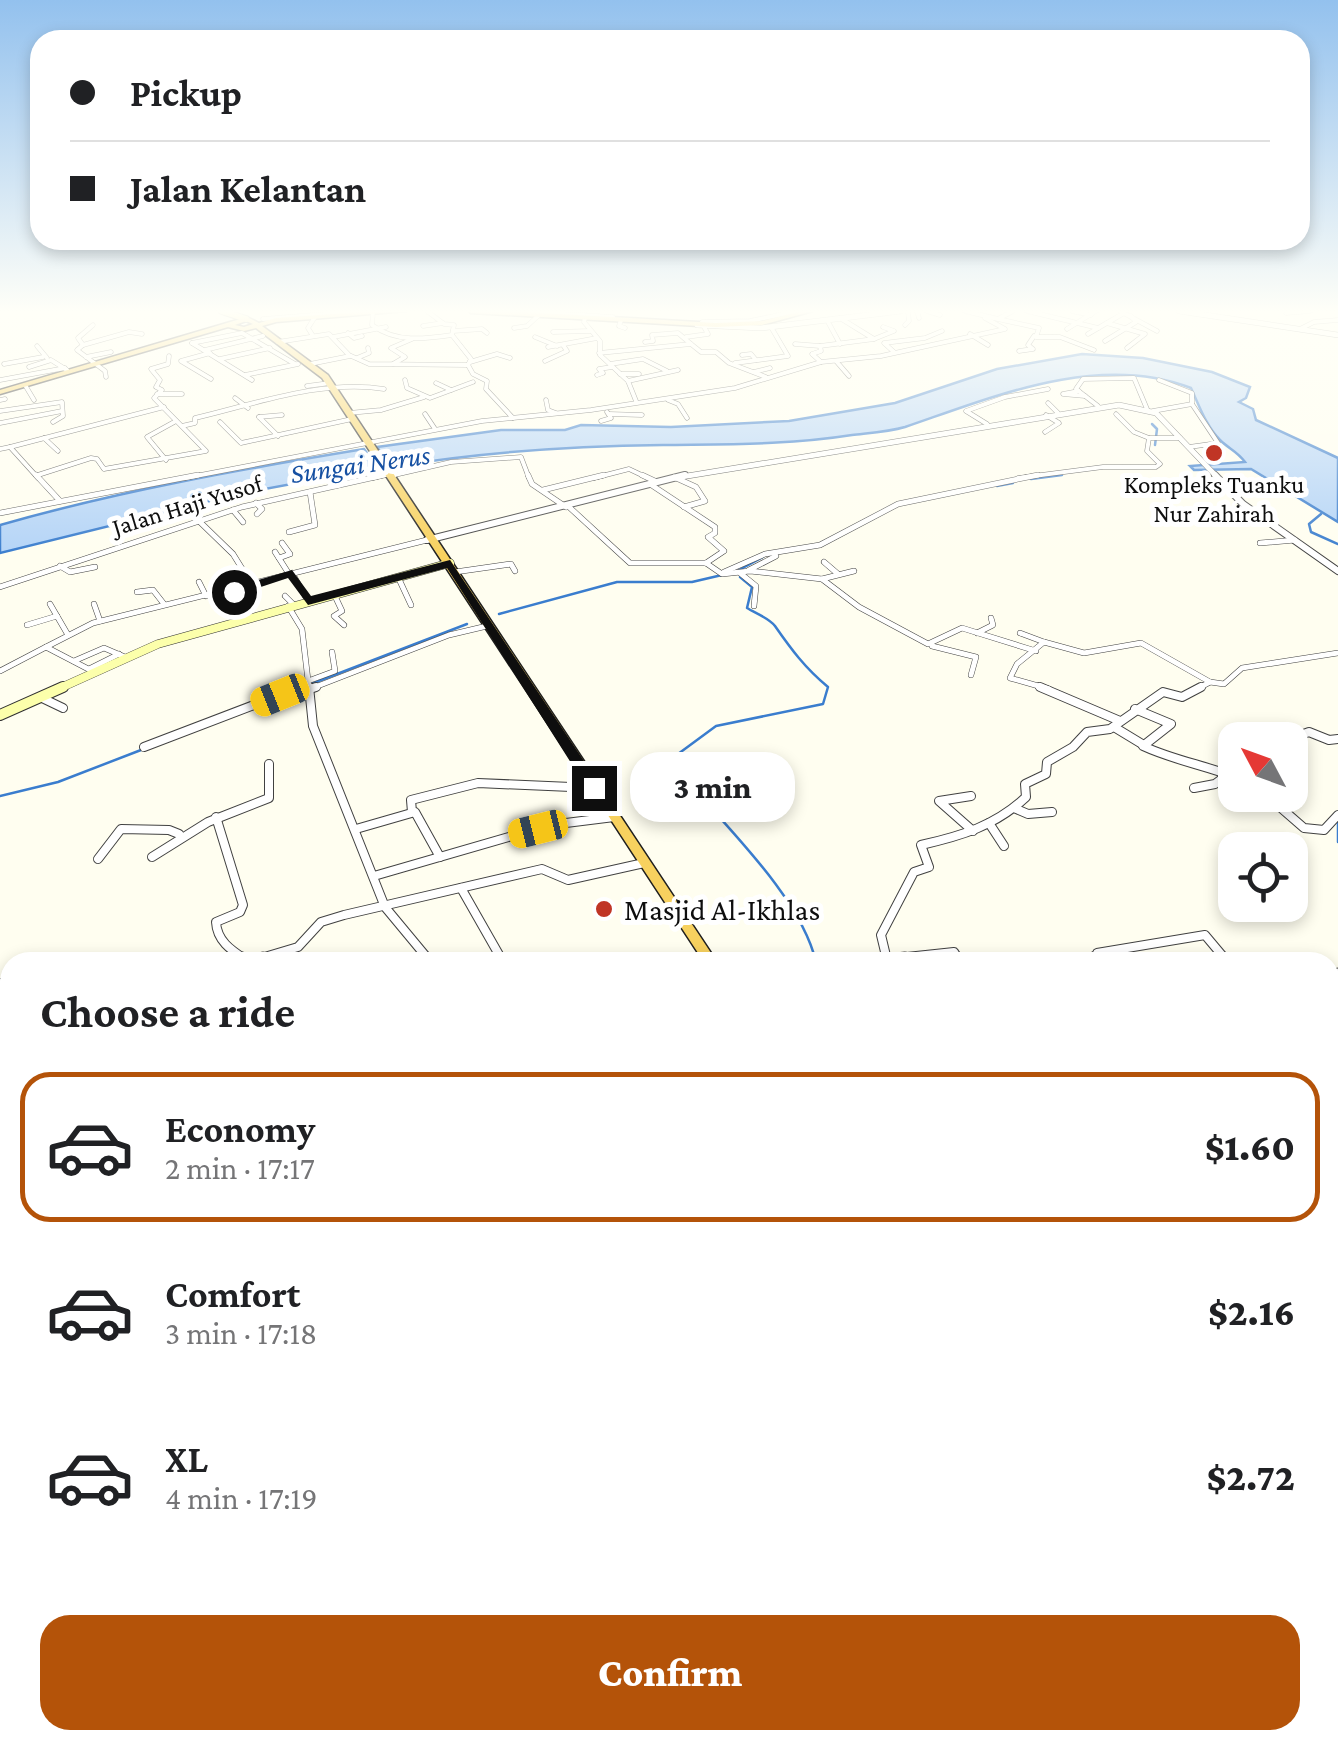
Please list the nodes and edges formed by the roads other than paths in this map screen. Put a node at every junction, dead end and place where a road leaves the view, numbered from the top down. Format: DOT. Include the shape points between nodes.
graph roads {
  1 [pos="31,393"];
  2 [pos="310,393"];
  3 [pos="335,393"];
  4 [pos="416,393"];
  5 [pos="442,393"];
  6 [pos="489,393"];
  7 [pos="633,393"];
  8 [pos="696,393"];
  9 [pos="1032,393"];
  10 [pos="1081,393"];
  11 [pos="1141,393"];
  12 [pos="1191,393"];
  13 [pos="157,394"];
  14 [pos="182,394"];
  15 [pos="424,397"];
  16 [pos="235,398"];
  17 [pos="664,399"];
  18 [pos="36,400"];
  19 [pos="546,400"];
  20 [pos="636,400"];
  21 [pos="1048,404"];
  22 [pos="1192,404"];
  23 [pos="164,406"];
  24 [pos="1098,406"];
  25 [pos="248,408"];
  26 [pos="1150,410"];
  27 [pos="0,411"];
  28 [pos="62,411"];
  29 [pos="607,411"];
  30 [pos="556,413"];
  31 [pos="1058,413"];
  32 [pos="424,414"];
  33 [pos="1116,414"];
  34 [pos="282,415"];
  35 [pos="642,415"];
  36 [pos="1046,415"];
  37 [pos="350,416"];
  38 [pos="513,418"];
  39 [pos="687,418"];
  40 [pos="176,420"];
  41 [pos="601,420"];
  42 [pos="0,422"];
  43 [pos="53,422"];
  44 [pos="220,422"];
  45 [pos="988,424"];
  46 [pos="182,426"];
  47 [pos="435,429"];
  48 [pos="1045,432"];
  49 [pos="278,436"];
  50 [pos="44,438"];
  51 [pos="1154,438"];
  52 [pos="1180,438"];
  53 [pos="369,444"];
  54 [pos="1188,446"];
  55 [pos="10,447"];
  56 [pos="0,450"];
  57 [pos="58,451"];
  58 [pos="166,460"];
  59 [pos="104,469"];
  60 [pos="388,474"];
  61 [pos="38,476"];
  62 [pos="674,477"];
  63 [pos="107,482"];
  64 [pos="654,483"];
  65 [pos="543,490"];
  66 [pos="310,492"];
  67 [pos="60,501"];
  68 [pos="256,503"];
  69 [pos="567,506"];
  70 [pos="684,507"];
  71 [pos="233,510"];
  72 [pos="0,512"];
  73 [pos="258,514"];
  74 [pos="200,522"];
  75 [pos="243,522"];
  76 [pos="289,532"];
  77 [pos="432,539"];
  78 [pos="1295,540"];
  79 [pos="282,543"];
  80 [pos="1260,543"];
  81 [pos="817,550"];
  82 [pos="824,562"];
  83 [pos="1338,562"];
  84 [pos="706,563"];
  85 [pos="1328,564"];
  86 [pos="60,566"];
  87 [pos="95,567"];
  88 [pos="449,567"];
  89 [pos="749,570"];
  90 [pos="854,570"];
  91 [pos="1338,570"];
  92 [pos="515,571"];
  93 [pos="290,574"];
  94 [pos="725,574"];
  95 [pos="838,574"];
  96 [pos="398,577"];
  97 [pos="822,579"];
  98 [pos="198,582"];
  99 [pos="251,583"];
  100 [pos="0,586"];
  101 [pos="231,590"];
  102 [pos="138,592"];
  103 [pos="334,594"];
  104 [pos="206,596"];
  105 [pos="285,596"];
  106 [pos="308,601"];
  107 [pos="50,604"];
  108 [pos="94,604"];
  109 [pos="164,604"];
  110 [pos="244,604"];
  111 [pos="412,605"];
  112 [pos="291,606"];
  113 [pos="754,606"];
  114 [pos="57,616"];
  115 [pos="991,618"];
  116 [pos="100,621"];
  117 [pos="26,625"];
  118 [pos="344,625"];
  119 [pos="488,626"];
  120 [pos="977,632"];
  121 [pos="1020,633"];
  122 [pos="68,635"];
  123 [pos="1044,642"];
  124 [pos="930,645"];
  125 [pos="46,648"];
  126 [pos="1036,651"];
  127 [pos="332,652"];
  128 [pos="1338,653"];
  129 [pos="122,656"];
  130 [pos="74,662"];
  131 [pos="0,670"];
  132 [pos="91,670"];
  133 [pos="970,675"];
  134 [pos="1210,682"];
  135 [pos="309,685"];
  136 [pos="40,697"];
  137 [pos="63,708"];
  138 [pos="1135,709"];
  139 [pos="0,715"];
  140 [pos="1117,724"];
  141 [pos="1308,732"];
  142 [pos="1338,739"];
  143 [pos="1142,744"];
  144 [pos="144,747"];
  145 [pos="270,764"];
  146 [pos="1218,771"];
  147 [pos="1218,782"];
  148 [pos="594,788"];
  149 [pos="1194,788"];
  150 [pos="970,796"];
  151 [pos="1014,808"];
  152 [pos="412,812"];
  153 [pos="1052,812"];
  154 [pos="1286,812"];
  155 [pos="1338,815"];
  156 [pos="216,817"];
  157 [pos="614,817"];
  158 [pos="989,823"];
  159 [pos="356,829"];
  160 [pos="973,831"];
  161 [pos="1331,832"];
  162 [pos="180,834"];
  163 [pos="1004,846"];
  164 [pos="440,856"];
  165 [pos="152,857"];
  166 [pos="98,859"];
  167 [pos="644,862"];
  168 [pos="374,876"];
  169 [pos="461,888"];
  170 [pos="385,907"];
  171 [pos="235,952"];
  172 [pos="281,952"];
  173 [pos="425,952"];
  174 [pos="497,952"];
  175 [pos="703,952"];
  176 [pos="883,952"];
  177 [pos="1103,952"];
  178 [pos="1221,952"];
  1 -- 18 [label="street"];
  2 -- 25 [label="street"];
  3 -- 37 [label="highway"];
  4 -- 15 [label="street"];
  5 -- 15 [label="street"];
  6 -- 38 [label="street"];
  7 -- 20 [label="street"];
  8 -- 17 [label="street"];
  9 -- 45 [label="street" via="966,411"];
  10 -- 24 [label="street"];
  11 -- 26 [label="street"];
  12 -- 22 [label="street"];
  13 -- 14 [label="street"];
  13 -- 23 [label="street"];
  15 -- 37 [label="street"];
  16 -- 25 [label="street"];
  17 -- 20 [label="street"];
  17 -- 39 [label="street" via="678,404"];
  18 -- 27 [label="street"];
  18 -- 28 [label="street" via="62,402"];
  19 -- 30 [label="street"];
  20 -- 29 [label="street"];
  21 -- 31 [label="street"];
  22 -- 26 [label="street"];
  22 -- 54 [label="street" via="1218,444"];
  23 -- 40 [label="street"];
  23 -- 50 [label="street"];
  24 -- 26 [label="street"];
  24 -- 31 [label="street"];
  25 -- 46 [label="street"];
  26 -- 52 [label="street"];
  28 -- 42 [label="street"];
  28 -- 43 [label="street"];
  29 -- 30 [label="street"];
  29 -- 35 [label="street"];
  29 -- 41 [label="street" via="611,418"];
  30 -- 38 [label="street"];
  31 -- 36 [label="street"];
  32 -- 47 [label="street"];
  33 -- 51 [label="street" via="1134,432"];
  34 -- 49 [label="street" via="258,417"];
  36 -- 45 [label="street"];
  36 -- 48 [label="street" via="1059,423"];
  37 -- 49 [label="street"];
  37 -- 53 [label="highway"];
  38 -- 47 [label="street"];
  40 -- 46 [label="street"];
  40 -- 58 [label="street" via="147,437"];
  44 -- 49 [label="street" via="239,443"];
  45 -- 62 [label="street"];
  46 -- 58 [label="street" via="206,451"];
  47 -- 53 [label="street"];
  50 -- 55 [label="street"];
  50 -- 57 [label="street"];
  51 -- 52 [label="street"];
  51 -- 94 [label="street" via="1147,452 1156,467 1015,478 898,504 820,545 765,554"];
  52 -- 54 [label="street"];
  53 -- 60 [label="highway"];
  53 -- 67 [label="street"];
  54 -- 78 [label="street" via="1242,504"];
  55 -- 56 [label="street"];
  55 -- 61 [label="street"];
  58 -- 59 [label="street"];
  59 -- 61 [label="street" via="93,458"];
  59 -- 63 [label="street"];
  60 -- 65 [label="street, Jalan Haji Yusof" via="521,457 532,484"];
  60 -- 66 [label="street, Jalan Haji Yusof"];
  60 -- 77 [label="highway"];
  61 -- 67 [label="street"];
  62 -- 64 [label="street"];
  62 -- 70 [label="street" via="696,487 706,501"];
  64 -- 65 [label="street" via="629,469"];
  64 -- 69 [label="street"];
  64 -- 70 [label="street"];
  65 -- 69 [label="street"];
  66 -- 68 [label="street, Jalan Haji Yusof"];
  66 -- 76 [label="street" via="315,525"];
  67 -- 72 [label="street"];
  68 -- 71 [label="street, Jalan Haji Yusof"];
  68 -- 73 [label="street"];
  69 -- 77 [label="street"];
  69 -- 84 [label="street" via="628,562"];
  70 -- 84 [label="street" via="715,527 708,537 724,552"];
  71 -- 74 [label="street, Jalan Haji Yusof"];
  71 -- 75 [label="street"];
  74 -- 86 [label="street, Jalan Haji Yusof"];
  74 -- 99 [label="street"];
  77 -- 88 [label="highway"];
  77 -- 93 [label="street"];
  78 -- 80 [label="street"];
  78 -- 85 [label="street"];
  79 -- 93 [label="street" via="290,554 277,555"];
  81 -- 89 [label="street"];
  82 -- 95 [label="street"];
  83 -- 85 [label="street"];
  84 -- 94 [label="street"];
  85 -- 91 [label="street"];
  86 -- 87 [label="street" via="70,572"];
  86 -- 100 [label="street, Jalan Haji Yusof"];
  88 -- 92 [label="street" via="510,564"];
  88 -- 96 [label="main road"];
  88 -- 119 [label="highway"];
  89 -- 94 [label="street"];
  89 -- 97 [label="street"];
  90 -- 95 [label="street"];
  93 -- 99 [label="street"];
  93 -- 106 [label="street"];
  94 -- 113 [label="street" via="756,586"];
  95 -- 97 [label="street"];
  96 -- 103 [label="main road"];
  96 -- 111 [label="street"];
  97 -- 124 [label="street" via="858,607"];
  98 -- 104 [label="street"];
  99 -- 101 [label="street"];
  101 -- 104 [label="street"];
  101 -- 110 [label="street"];
  102 -- 109 [label="street" via="153,590"];
  103 -- 106 [label="main road"];
  103 -- 118 [label="street" via="342,611 334,616"];
  104 -- 109 [label="street"];
  105 -- 112 [label="street"];
  106 -- 112 [label="main road"];
  107 -- 114 [label="street"];
  108 -- 116 [label="street"];
  109 -- 116 [label="street"];
  112 -- 129 [label="main road"];
  112 -- 135 [label="street" via="302,630"];
  114 -- 117 [label="street"];
  114 -- 122 [label="street"];
  115 -- 120 [label="street" via="993,625"];
  116 -- 122 [label="street"];
  119 -- 135 [label="street"];
  119 -- 148 [label="highway"];
  120 -- 124 [label="street" via="958,628"];
  120 -- 126 [label="street"];
  121 -- 123 [label="street"];
  122 -- 125 [label="street"];
  123 -- 126 [label="street"];
  123 -- 134 [label="street" via="1084,653 1141,644"];
  124 -- 133 [label="street" via="976,657"];
  125 -- 130 [label="street"];
  125 -- 131 [label="street"];
  126 -- 140 [label="street" via="1017,664 1010,679 1060,692"];
  127 -- 135 [label="street" via="335,671"];
  128 -- 134 [label="street" via="1242,668 1224,684"];
  129 -- 130 [label="street" via="102,648"];
  129 -- 132 [label="main road"];
  130 -- 132 [label="street"];
  132 -- 136 [label="main road"];
  134 -- 138 [label="street" via="1182,696 1163,692"];
  135 -- 144 [label="street"];
  135 -- 159 [label="street" via="314,726"];
  136 -- 137 [label="street"];
  136 -- 139 [label="main road"];
  138 -- 140 [label="street"];
  138 -- 143 [label="street" via="1170,724"];
  140 -- 143 [label="street"];
  140 -- 151 [label="street" via="1088,732 1047,762 1048,772 1025,784 1026,797"];
  141 -- 142 [label="street"];
  143 -- 146 [label="street"];
  145 -- 156 [label="street" via="269,798"];
  147 -- 149 [label="street"];
  148 -- 152 [label="street" via="478,783 413,799"];
  148 -- 157 [label="highway"];
  150 -- 160 [label="street" via="939,802"];
  151 -- 153 [label="street"];
  151 -- 158 [label="street"];
  152 -- 159 [label="street"];
  152 -- 164 [label="street"];
  154 -- 161 [label="street" via="1304,828"];
  155 -- 161 [label="street"];
  156 -- 162 [label="street"];
  156 -- 171 [label="street" via="243,906 215,929"];
  157 -- 164 [label="street" via="550,824"];
  157 -- 167 [label="highway"];
  158 -- 160 [label="street"];
  158 -- 163 [label="street"];
  159 -- 168 [label="street"];
  160 -- 176 [label="street" via="922,845 929,867 914,872 878,935"];
  162 -- 165 [label="street"];
  162 -- 166 [label="street" via="121,829"];
  164 -- 168 [label="street"];
  167 -- 169 [label="street" via="568,880 542,869"];
  167 -- 175 [label="highway"];
  168 -- 170 [label="street"];
  169 -- 170 [label="street"];
  169 -- 174 [label="street"];
  170 -- 172 [label="street" via="321,922 298,947"];
  170 -- 173 [label="street"];
  177 -- 178 [label="street" via="1196,935 1213,940"];
}
